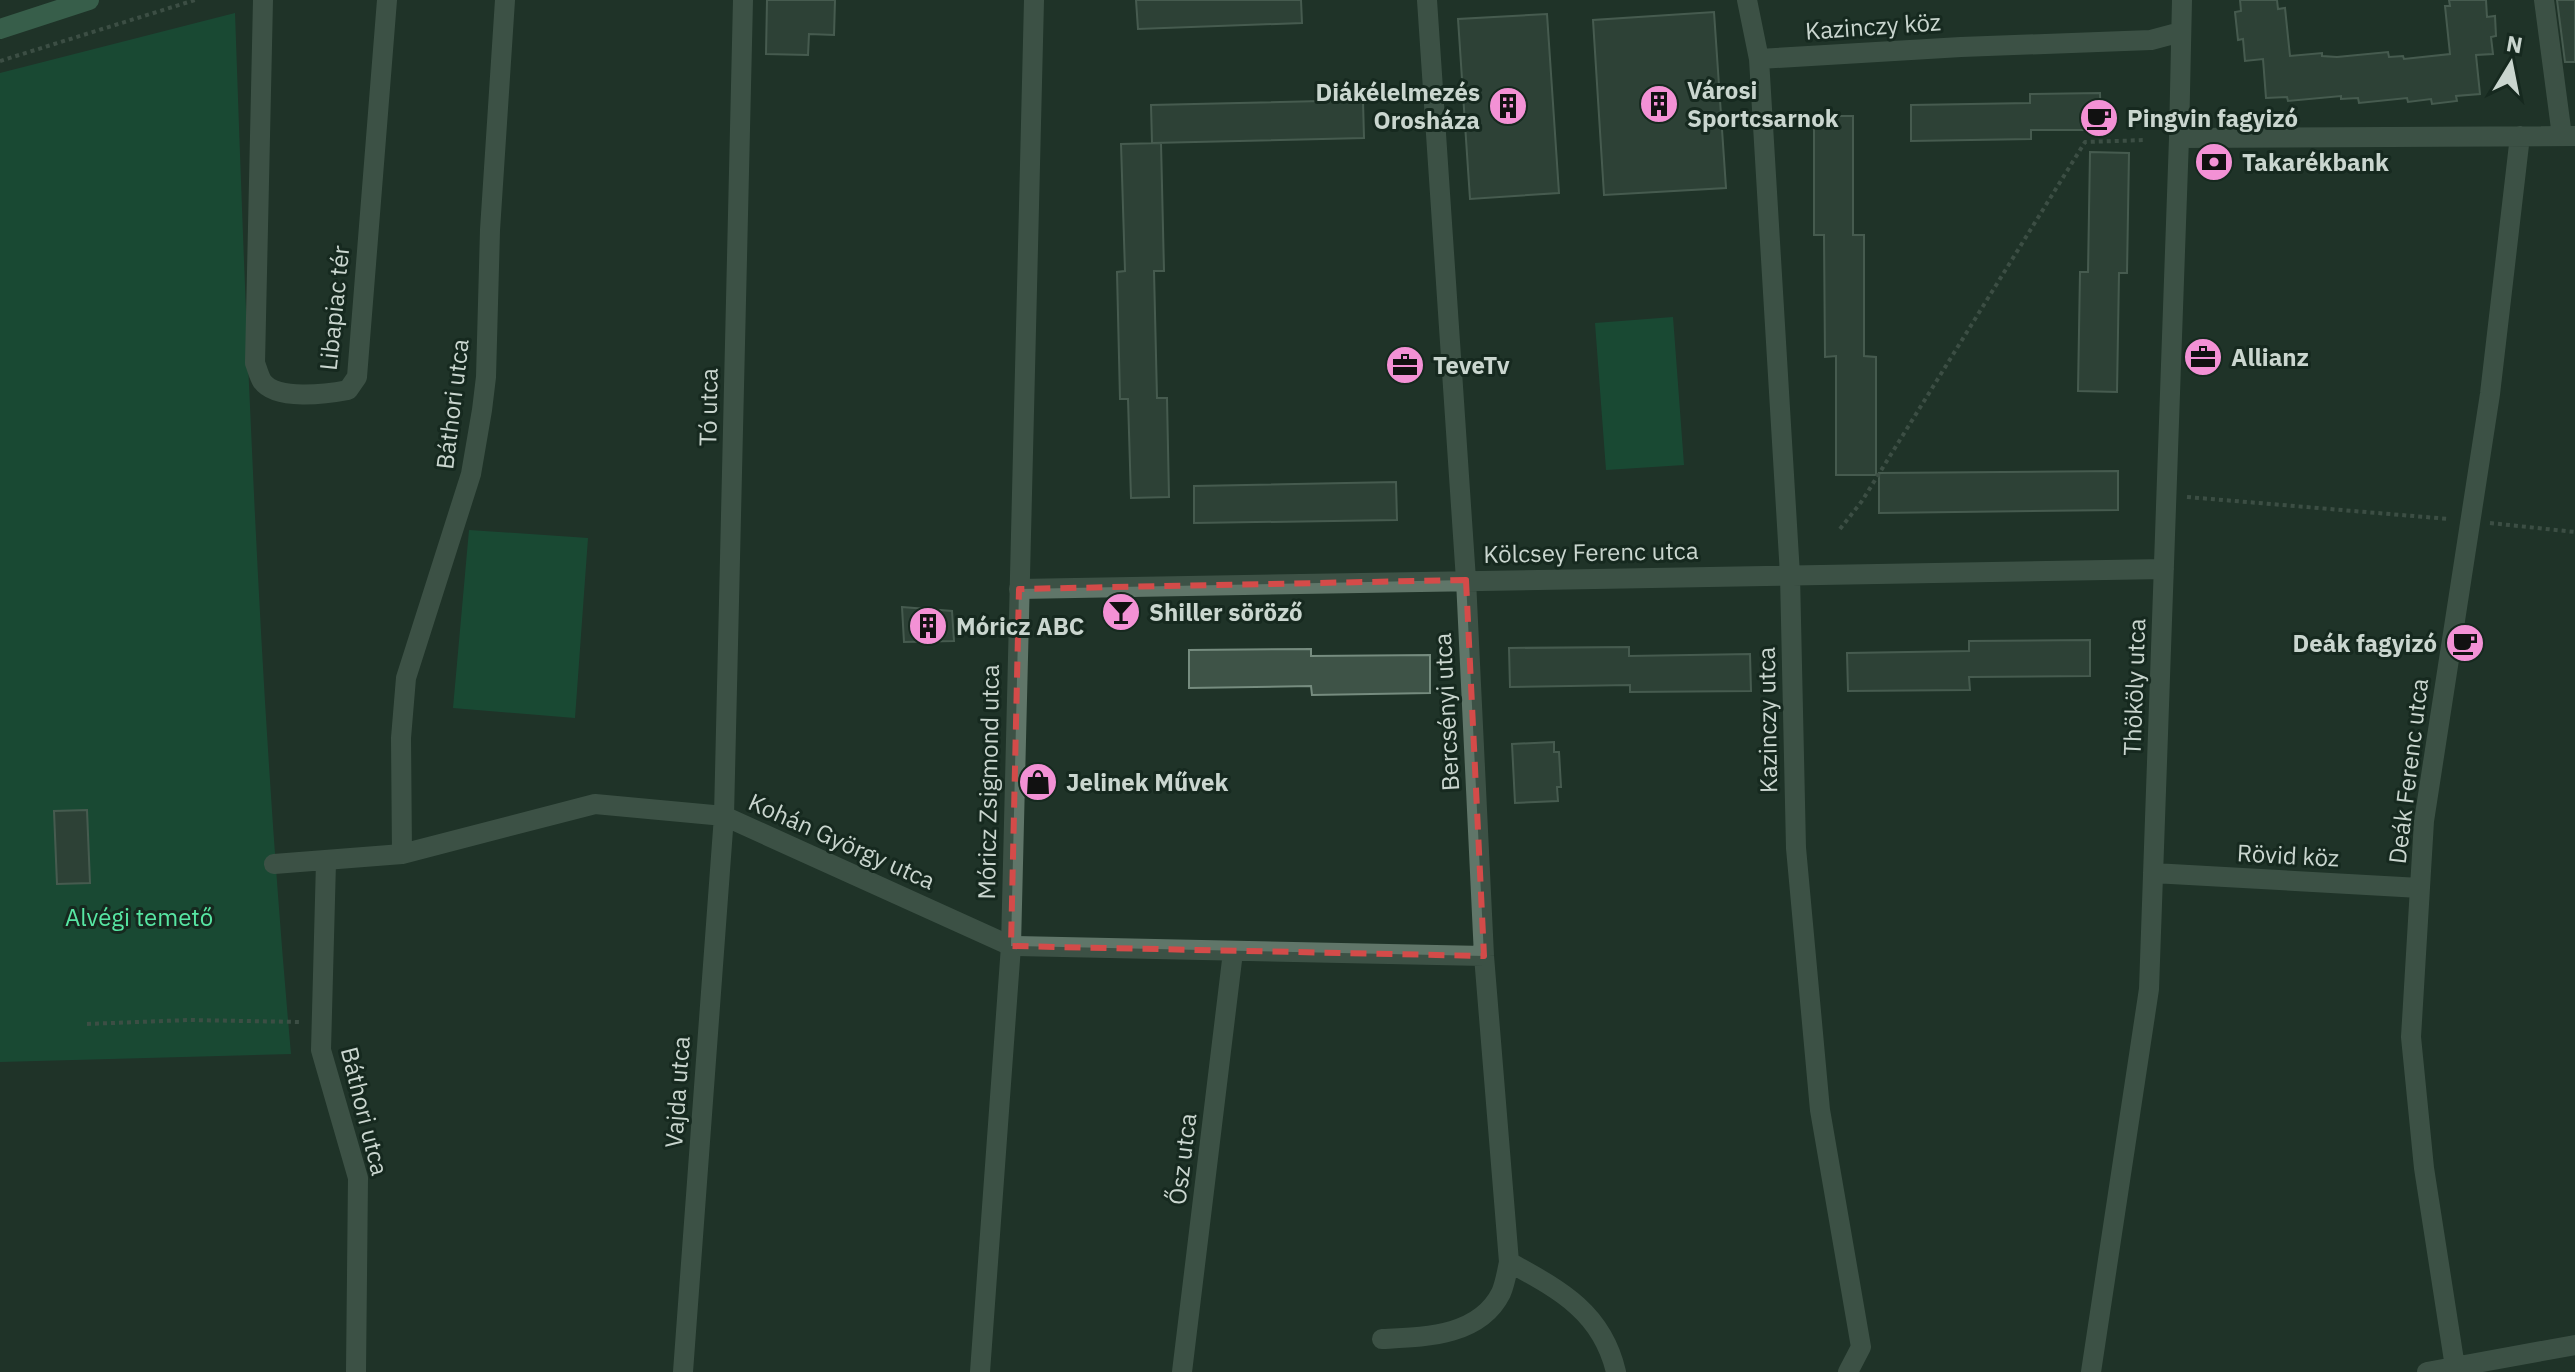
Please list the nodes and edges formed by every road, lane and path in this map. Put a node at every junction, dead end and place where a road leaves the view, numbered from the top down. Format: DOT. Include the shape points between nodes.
graph roads {
  1 [pos="89,0"];
  2 [pos="195,0"];
  3 [pos="263,0"];
  4 [pos="387,0"];
  5 [pos="505,0"];
  6 [pos="743,0"];
  7 [pos="1034,0"];
  8 [pos="1427,0"];
  9 [pos="1747,0"];
  10 [pos="2182,0"];
  11 [pos="2544,0"];
  12 [pos="0,29"];
  13 [pos="2181,32"];
  14 [pos="1759,59"];
  15 [pos="0,61"];
  16 [pos="2520,136"];
  17 [pos="2568,136"];
  18 [pos="2179,138"];
  19 [pos="2146,140"];
  20 [pos="2167,495"];
  21 [pos="2470,521"];
  22 [pos="1840,529"];
  23 [pos="2575,532"];
  24 [pos="2164,569"];
  25 [pos="1790,575"];
  26 [pos="1466,580"];
  27 [pos="1019,589"];
  28 [pos="724,816"];
  29 [pos="402,854"];
  30 [pos="326,862"];
  31 [pos="274,864"];
  32 [pos="2153,873"];
  33 [pos="2420,888"];
  34 [pos="1011,946"];
  35 [pos="1233,952"];
  36 [pos="1484,956"];
  37 [pos="87,1024"];
  38 [pos="322,1033"];
  39 [pos="1509,1262"];
  40 [pos="1382,1339"];
  41 [pos="2575,1345"];
  42 [pos="2455,1367"];
  43 [pos="356,1372"];
  44 [pos="683,1372"];
  45 [pos="980,1372"];
  46 [pos="1182,1372"];
  47 [pos="1616,1372"];
  48 [pos="1848,1372"];
  49 [pos="2091,1372"];
  50 [pos="2427,1372"];
  1 -- 12 [label="main road"];
  2 -- 15 [label="path"];
  3 -- 4 [label="street, Libapiac tér" via="255,363 263,383 279,391 322,395 348,390 357,377"];
  5 -- 29 [label="street, Báthori utca" via="486,377 471,474 406,678"];
  6 -- 28 [label="street, Tó utca"];
  7 -- 27 [label="street, Móricz Zsigmond utca"];
  8 -- 26 [label="street, Bercsényi utca"];
  9 -- 14 [label="street, Kazinczy utca"];
  10 -- 13 [label="street, Thököly utca"];
  11 -- 17 [label="street"];
  13 -- 14 [label="street, Kazinczy köz" via="2151,40"];
  13 -- 18 [label="street, Thököly utca"];
  14 -- 25 [label="street, Kazinczy utca"];
  16 -- 17 [label="street"];
  16 -- 18 [label="street"];
  16 -- 21 [label="street, Deák Ferenc utca"];
  18 -- 20 [label="street, Thököly utca"];
  19 -- 22 [label="path" via="2085,142"];
  20 -- 21 [label="path"];
  20 -- 24 [label="street, Thököly utca"];
  21 -- 23 [label="path"];
  21 -- 33 [label="street, Deák Ferenc utca" via="2424,821"];
  24 -- 25 [label="street, Kölcsey Ferenc utca"];
  24 -- 32 [label="street, Thököly utca"];
  25 -- 26 [label="street, Kölcsey Ferenc utca"];
  25 -- 48 [label="street, Kazinczy utca" via="1797,863 1820,1110 1861,1347"];
  26 -- 27 [label="street, Kölcsey Ferenc utca"];
  26 -- 36 [label="street, Bercsényi utca"];
  27 -- 34 [label="street, Móricz Zsigmond utca"];
  28 -- 29 [label="street, Kohán György utca" via="595,804"];
  28 -- 34 [label="street, Kohán György utca"];
  28 -- 44 [label="street, Vajda utca"];
  29 -- 30 [label="street, Kohán György utca"];
  30 -- 31 [label="street, Kohán György utca"];
  30 -- 38 [label="street, Báthori utca"];
  32 -- 33 [label="street, Rövid köz"];
  32 -- 49 [label="street, Thököly utca" via="2149,989"];
  33 -- 42 [label="street, Deák Ferenc utca" via="2411,1037 2424,1168"];
  34 -- 35 [label="street, Kohán György utca"];
  34 -- 45 [label="street, Móricz Zsigmond utca"];
  35 -- 36 [label="street, Kohán György utca"];
  35 -- 46 [label="street, Ősz utca"];
  36 -- 39 [label="street, Bercsényi utca"];
  37 -- 38 [label="path" via="301,1022"];
  38 -- 43 [label="street, Báthori utca" via="321,1050 358,1178"];
  39 -- 40 [label="street" via="1500,1294 1477,1322 1431,1337"];
  39 -- 47 [label="street" via="1562,1291 1594,1321"];
  41 -- 42 [label="street"];
  42 -- 50 [label="street"];
}
